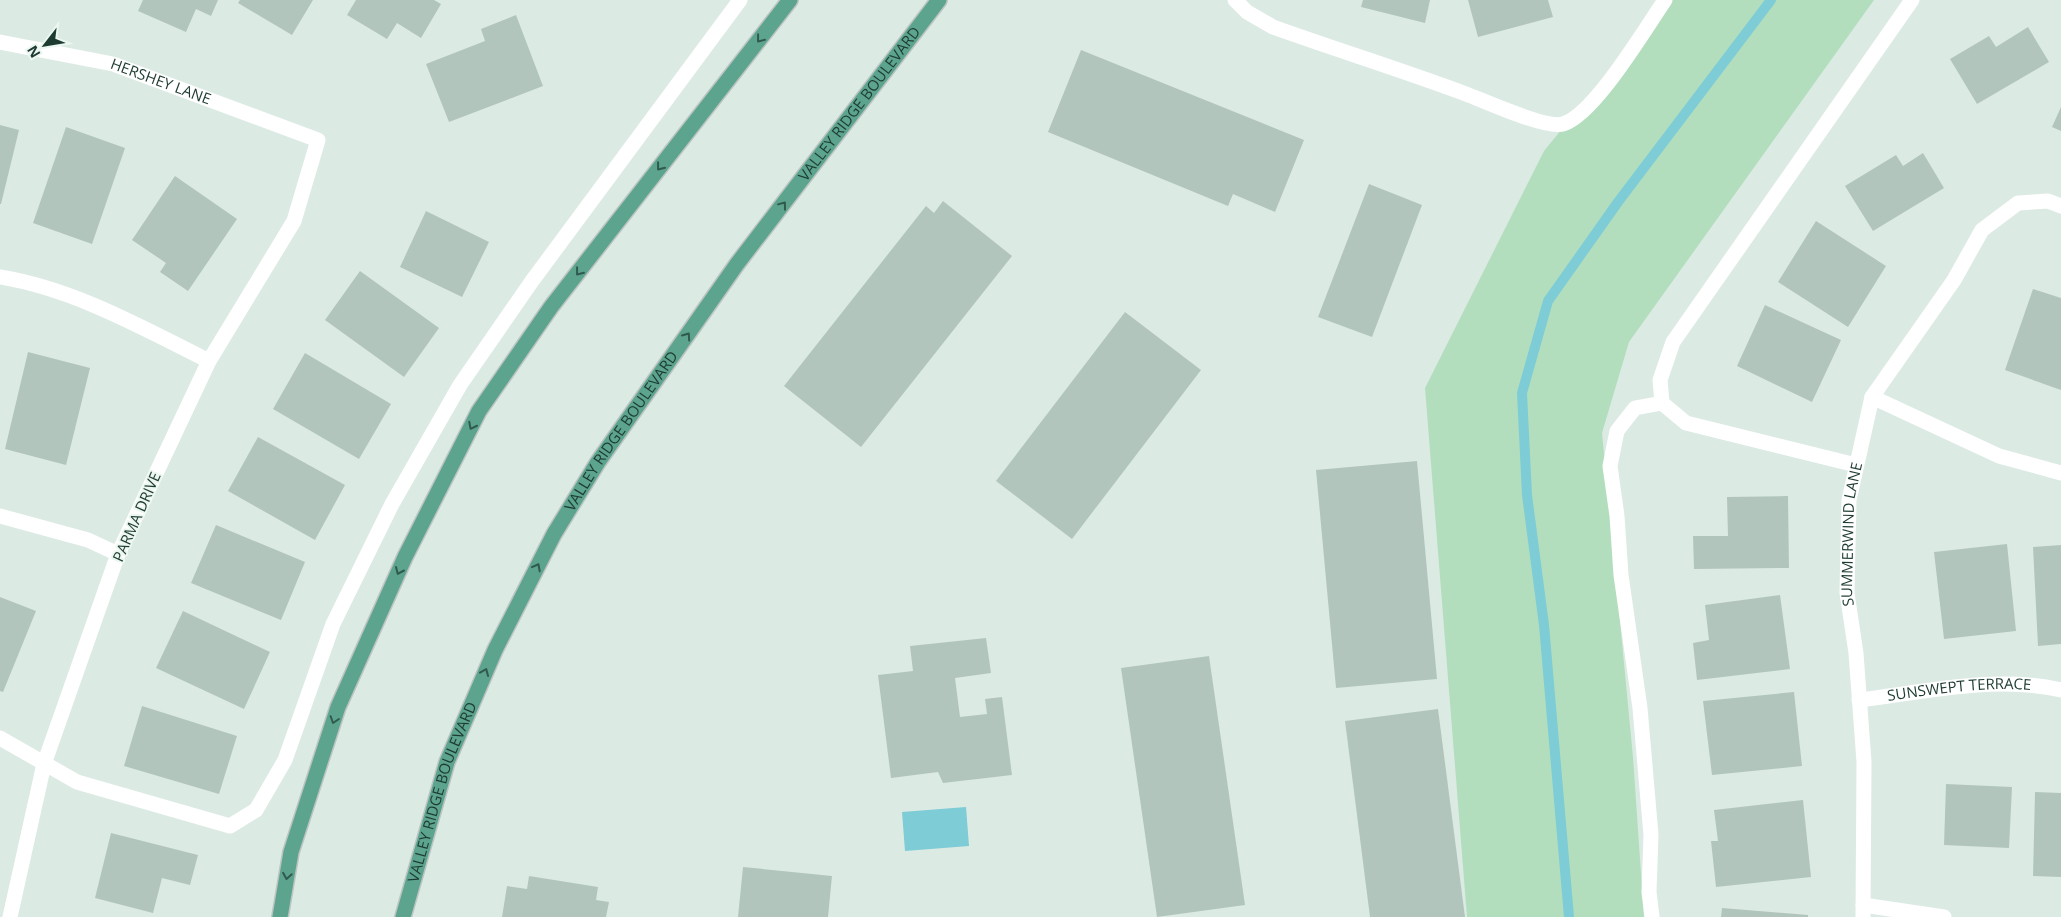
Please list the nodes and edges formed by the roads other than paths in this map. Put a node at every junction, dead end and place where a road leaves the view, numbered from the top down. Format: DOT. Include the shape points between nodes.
graph roads {
  1 [pos="740,0"];
  2 [pos="790,0"];
  3 [pos="940,0"];
  4 [pos="1235,0"];
  5 [pos="1665,0"];
  6 [pos="1912,0"];
  7 [pos="0,42"];
  8 [pos="318,140"];
  9 [pos="2061,206"];
  10 [pos="0,278"];
  11 [pos="209,361"];
  12 [pos="1872,397"];
  13 [pos="1662,403"];
  14 [pos="1856,465"];
  15 [pos="2061,473"];
  16 [pos="0,516"];
  17 [pos="118,554"];
  18 [pos="2061,690"];
  19 [pos="1859,700"];
  20 [pos="0,738"];
  21 [pos="44,764"];
  22 [pos="1863,911"];
  23 [pos="10,917"];
  24 [pos="280,917"];
  25 [pos="403,917"];
  26 [pos="1652,917"];
  27 [pos="1944,917"];
  1 -- 21 [label="street" via="532,281 460,385 392,504 333,624 285,760 256,810 230,826 77,782"];
  2 -- 24 [label="main road, one-way" via="551,307 479,411 405,557 338,707 291,852"];
  25 -- 3 [label="main road, VALLEY RIDGE BOULEVARD, one-way" via="447,762 495,650 554,534 598,462 738,264"];
  4 -- 5 [label="street" via="1247,12 1273,27 1466,94 1524,118 1561,125 1579,116 1594,101"];
  6 -- 13 [label="street" via="1673,342 1660,380"];
  7 -- 8 [label="street, HERSHEY LANE" via="114,64"];
  8 -- 11 [label="street, PARMA DRIVE" via="294,221"];
  9 -- 12 [label="street, SUMMERWIND LANE" via="2048,201 2018,203 1982,230 1954,280"];
  10 -- 11 [label="street" via="28,282 110,312"];
  11 -- 17 [label="street, PARMA DRIVE"];
  12 -- 14 [label="street, SUMMERWIND LANE"];
  12 -- 15 [label="street" via="1999,456"];
  13 -- 14 [label="street" via="1686,423"];
  13 -- 26 [label="street" via="1635,408 1617,431 1610,466 1640,708 1651,835 1649,892"];
  14 -- 19 [label="street, SUMMERWIND LANE" via="1849,500 1847,593"];
  16 -- 17 [label="street" via="88,540"];
  17 -- 21 [label="street, PARMA DRIVE"];
  18 -- 19 [label="street, SUNSWEPT TERRACE" via="2010,685 1961,687"];
  19 -- 22 [label="street, SUMMERWIND LANE" via="1864,762"];
  20 -- 21 [label="street"];
  21 -- 23 [label="street, PARMA DRIVE"];
  22 -- 27 [label="street"];
}
